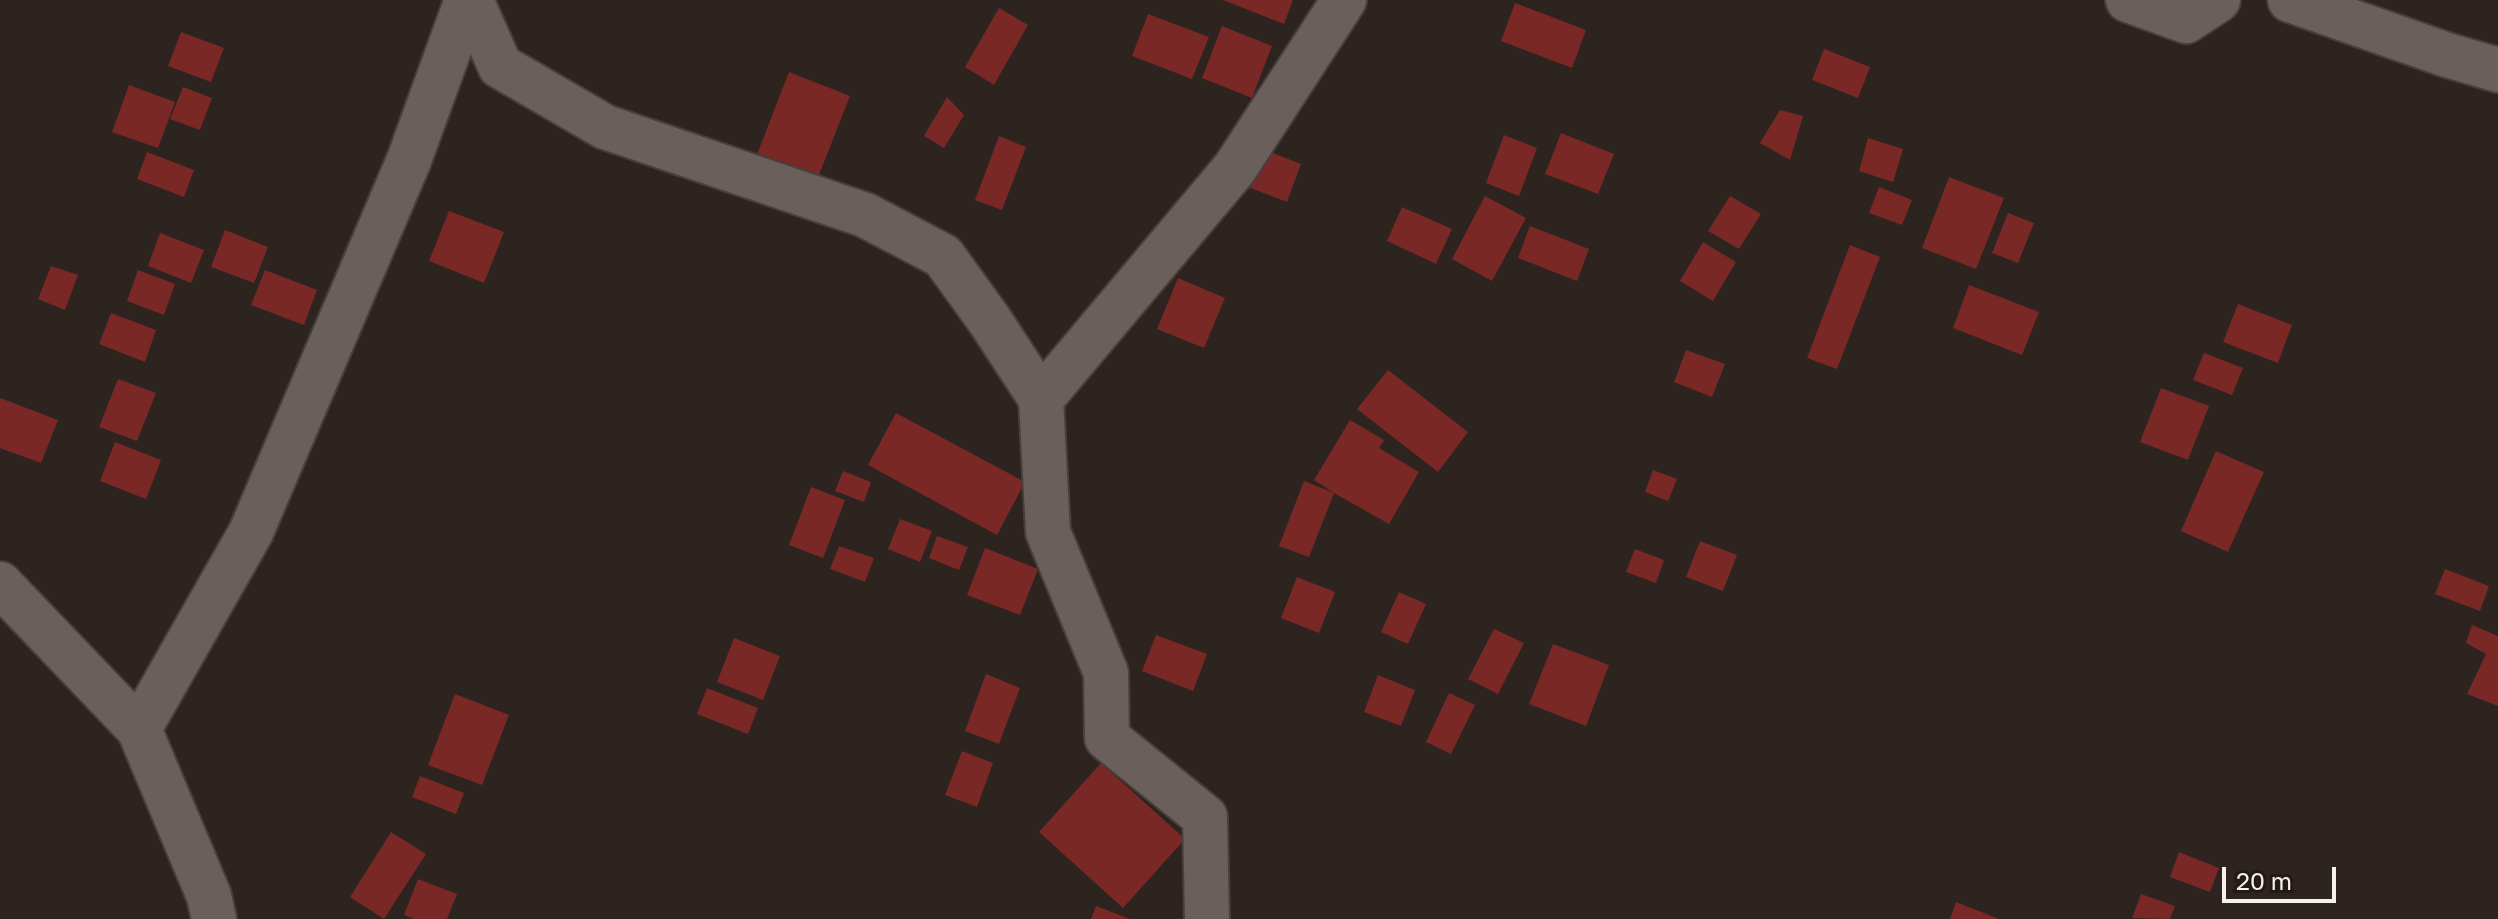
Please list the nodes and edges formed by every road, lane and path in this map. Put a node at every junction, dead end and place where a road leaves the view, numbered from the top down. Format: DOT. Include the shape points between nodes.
graph roads {
  1 [pos="469,0"];
  2 [pos="1344,0"];
  3 [pos="2128,0"];
  4 [pos="2218,0"];
  5 [pos="2290,0"];
  6 [pos="2498,70"];
  7 [pos="1041,399"];
  8 [pos="0,584"];
  9 [pos="139,729"];
  10 [pos="214,919"];
  11 [pos="1207,919"];
  1 -- 7 [label="street" via="500,66 605,127 865,215 943,256"];
  1 -- 9 [label="street" via="409,160 251,532"];
  2 -- 7 [label="street" via="1235,168"];
  3 -- 4 [label="street" via="2186,21"];
  5 -- 6 [label="street"];
  7 -- 11 [label="street" via="1048,532 1106,673 1107,738 1205,817"];
  8 -- 9 [label="street"];
  9 -- 10 [label="street"];
}
